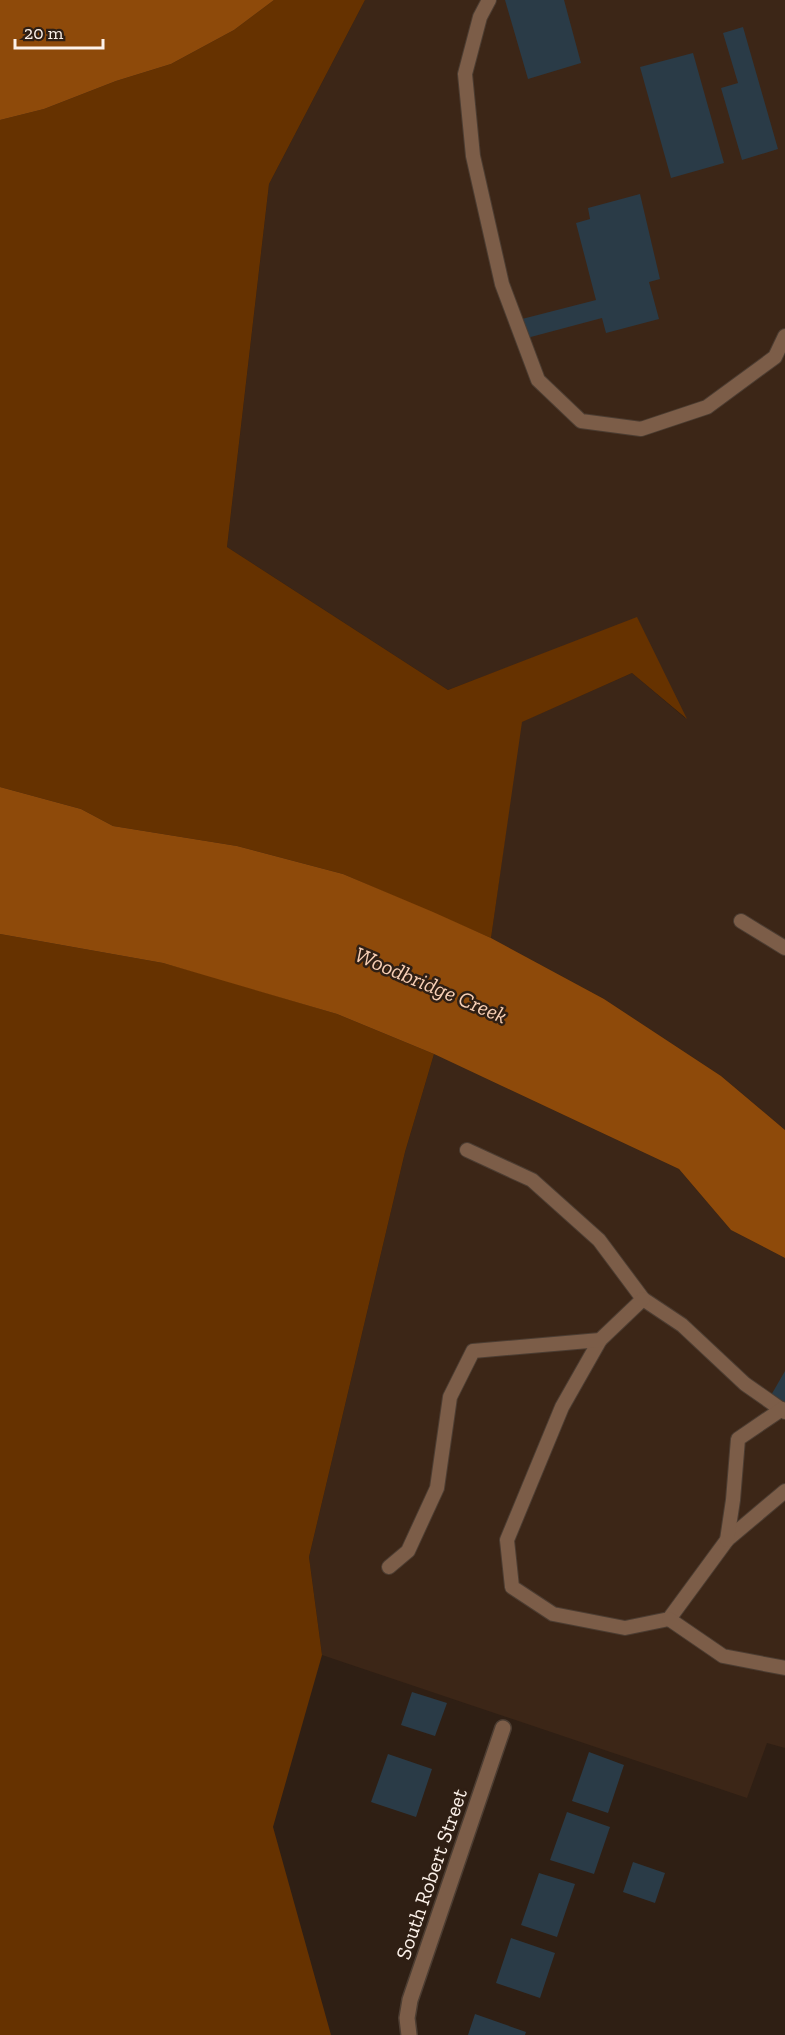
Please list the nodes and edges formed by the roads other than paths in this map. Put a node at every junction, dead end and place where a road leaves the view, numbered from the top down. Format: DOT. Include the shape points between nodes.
graph roads {
  1 [pos="489,0"];
  2 [pos="785,336"];
  3 [pos="741,921"];
  4 [pos="785,948"];
  5 [pos="467,1150"];
  6 [pos="643,1299"];
  7 [pos="600,1340"];
  8 [pos="783,1410"];
  9 [pos="785,1491"];
  10 [pos="727,1540"];
  11 [pos="390,1567"];
  12 [pos="669,1619"];
  13 [pos="785,1668"];
  14 [pos="503,1728"];
  15 [pos="409,2035"];
  1 -- 2 [label="lane" via="480,17 465,74 473,156 502,284 538,380 580,421 641,429 707,407 775,357"];
  3 -- 4 [label="lane"];
  5 -- 6 [label="lane" via="532,1180 599,1240"];
  6 -- 7 [label="lane"];
  6 -- 8 [label="lane" via="682,1325 745,1384"];
  7 -- 11 [label="lane" via="473,1351 450,1397 436,1488 408,1551"];
  7 -- 12 [label="lane" via="562,1407 507,1540 512,1587 553,1614 625,1628"];
  8 -- 10 [label="lane" via="738,1439"];
  9 -- 10 [label="lane"];
  10 -- 12 [label="lane"];
  12 -- 13 [label="lane" via="723,1656"];
  14 -- 15 [label="street, South Robert Street" via="410,2001"];
}
